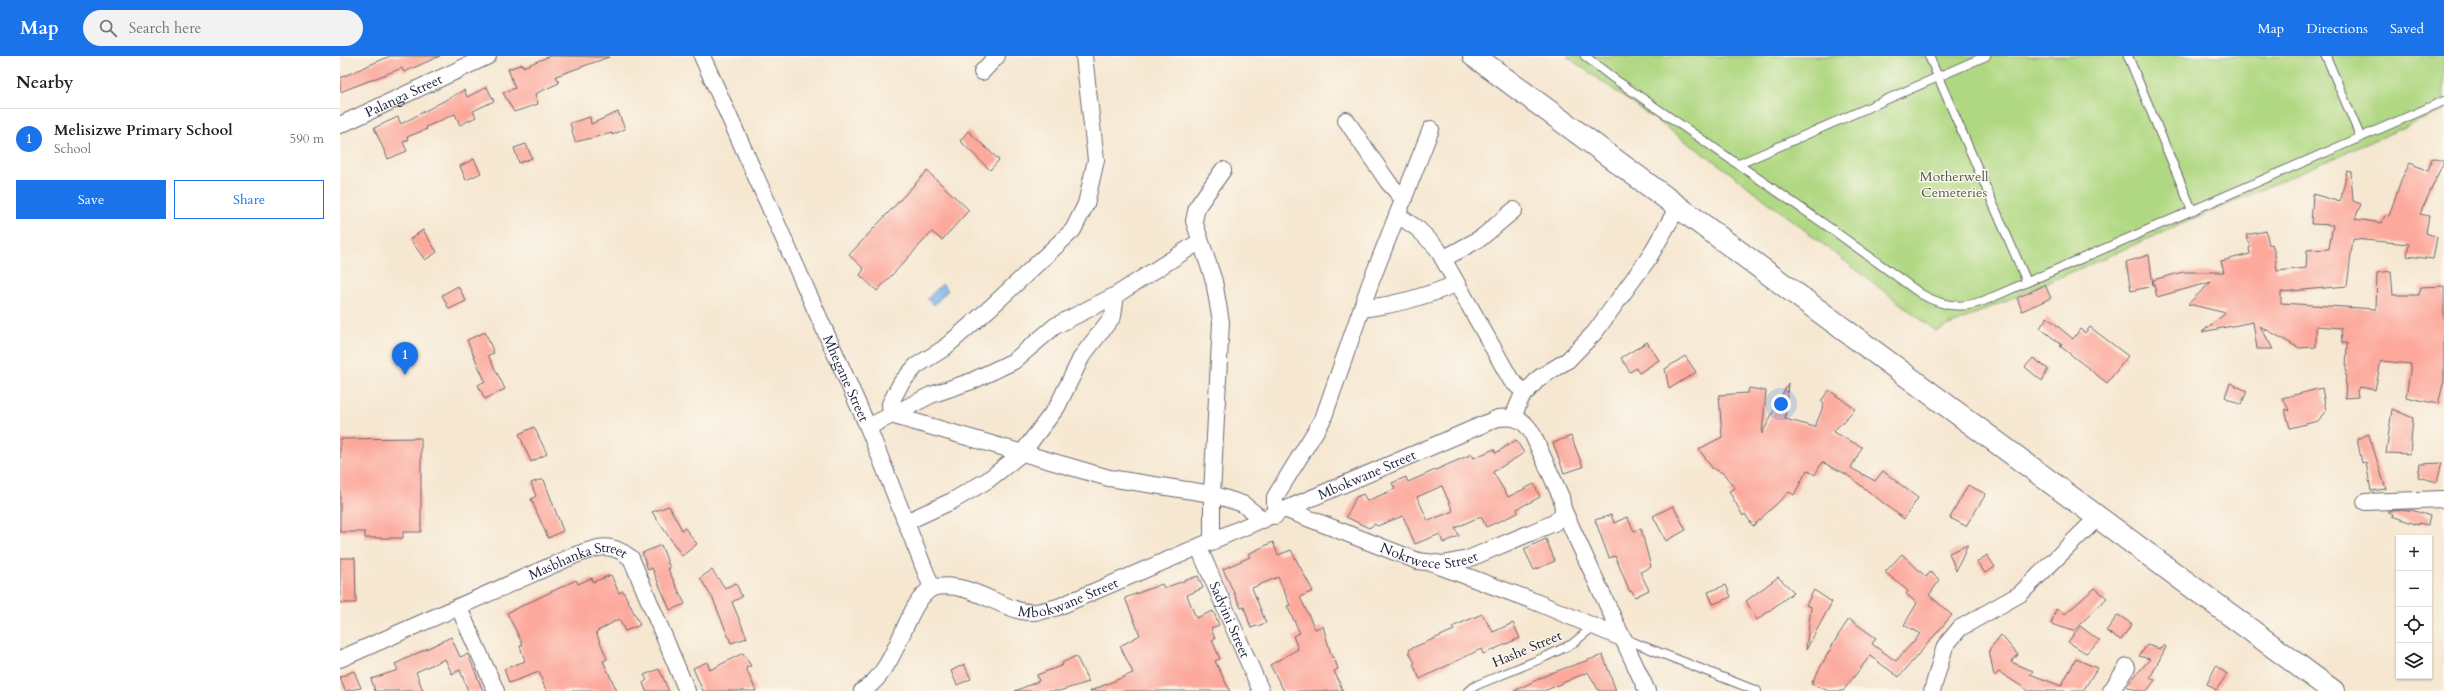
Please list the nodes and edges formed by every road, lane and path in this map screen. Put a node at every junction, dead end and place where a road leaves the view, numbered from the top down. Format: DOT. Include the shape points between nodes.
graph roads {
  1 [pos="488,56"];
  2 [pos="702,56"];
  3 [pos="997,56"];
  4 [pos="1084,56"];
  5 [pos="1474,56"];
  6 [pos="1585,56"];
  7 [pos="1929,56"];
  8 [pos="1986,56"];
  9 [pos="2128,56"];
  10 [pos="2326,56"];
  11 [pos="982,72"];
  12 [pos="1938,77"];
  13 [pos="2444,100"];
  14 [pos="1346,120"];
  15 [pos="340,125"];
  16 [pos="1431,129"];
  17 [pos="2360,136"];
  18 [pos="1739,164"];
  19 [pos="1223,170"];
  20 [pos="1404,200"];
  21 [pos="1678,207"];
  22 [pos="1514,210"];
  23 [pos="2192,210"];
  24 [pos="1398,215"];
  25 [pos="1199,242"];
  26 [pos="1443,259"];
  27 [pos="2027,282"];
  28 [pos="1456,284"];
  29 [pos="1116,295"];
  30 [pos="1362,309"];
  31 [pos="1525,393"];
  32 [pos="891,415"];
  33 [pos="1513,417"];
  34 [pos="868,427"];
  35 [pos="1022,453"];
  36 [pos="1212,494"];
  37 [pos="2444,499"];
  38 [pos="2365,502"];
  39 [pos="1563,509"];
  40 [pos="1275,515"];
  41 [pos="2098,517"];
  42 [pos="906,522"];
  43 [pos="1206,545"];
  44 [pos="1434,564"];
  45 [pos="932,588"];
  46 [pos="459,608"];
  47 [pos="1594,626"];
  48 [pos="1624,639"];
  49 [pos="340,660"];
  50 [pos="2127,667"];
  51 [pos="870,689"];
  52 [pos="496,691"];
  53 [pos="687,691"];
  54 [pos="1261,691"];
  55 [pos="1468,691"];
  56 [pos="1647,691"];
  57 [pos="1757,691"];
  58 [pos="1932,691"];
  59 [pos="2111,691"];
  60 [pos="2333,691"];
  1 -- 15 [label="street, Palanga Street"];
  2 -- 34 [label="street, Mhegane Street"];
  3 -- 11 [label="street"];
  4 -- 32 [label="street" via="1096,160 1086,204 1073,230 990,308 942,349 916,366 901,383 890,404"];
  5 -- 21 [label="main road"];
  6 -- 18 [label="lane"];
  7 -- 12 [label="lane"];
  8 -- 12 [label="lane"];
  9 -- 23 [label="lane"];
  10 -- 17 [label="lane"];
  12 -- 18 [label="lane"];
  12 -- 27 [label="lane"];
  13 -- 17 [label="lane"];
  14 -- 20 [label="street" via="1388,182"];
  16 -- 20 [label="street"];
  17 -- 23 [label="lane"];
  18 -- 27 [label="lane" via="1935,302 1946,306 1968,306"];
  19 -- 25 [label="street" via="1197,207 1194,221"];
  20 -- 24 [label="street"];
  21 -- 31 [label="street" via="1648,259 1595,332 1568,360 1539,378"];
  21 -- 41 [label="main road"];
  22 -- 26 [label="street" via="1481,238"];
  23 -- 27 [label="lane"];
  24 -- 26 [label="street" via="1418,229 1437,248"];
  24 -- 30 [label="street"];
  25 -- 29 [label="street"];
  25 -- 36 [label="street" via="1214,281 1221,322"];
  26 -- 28 [label="street"];
  28 -- 30 [label="street" via="1390,306"];
  28 -- 31 [label="street" via="1511,380"];
  29 -- 32 [label="street" via="1055,326 1014,361 972,381 931,395"];
  29 -- 35 [label="street" via="1113,316 1082,356 1057,407"];
  30 -- 40 [label="street" via="1323,420 1275,497"];
  31 -- 33 [label="street"];
  32 -- 34 [label="street"];
  32 -- 35 [label="street, Nokrwece Street"];
  33 -- 39 [label="street" via="1527,424 1532,433 1561,497"];
  33 -- 40 [label="street, Mbokwane Street" via="1498,418"];
  34 -- 42 [label="street, Mhegane Street"];
  35 -- 36 [label="street, Nokrwece Street" via="1110,478"];
  35 -- 42 [label="street" via="988,480 952,501"];
  36 -- 40 [label="street, Nokrwece Street"];
  36 -- 43 [label="street"];
  37 -- 38 [label="street"];
  39 -- 44 [label="street, Nokrwece Street" via="1559,519 1554,522 1468,559 1450,564"];
  39 -- 48 [label="street"];
  40 -- 43 [label="street, Mbokwane Street"];
  40 -- 44 [label="street, Nokrwece Street"];
  41 -- 58 [label="street" via="2020,594 1960,628 1946,646"];
  41 -- 60 [label="main road"];
  42 -- 45 [label="street, Mhegane Street"];
  43 -- 45 [label="street, Mbokwane Street" via="1074,602 1045,611 1022,611 960,588"];
  43 -- 54 [label="street, Sadyini Street"];
  44 -- 47 [label="street"];
  45 -- 51 [label="street" via="922,596 886,666"];
  46 -- 49 [label="street, Masbhanka Street"];
  46 -- 52 [label="street"];
  46 -- 53 [label="street, Masbhanka Street" via="593,549 607,546 621,550 631,558 640,576"];
  47 -- 48 [label="street"];
  47 -- 55 [label="lane, Hashe Street" via="1572,644"];
  48 -- 56 [label="street"];
  48 -- 57 [label="lane"];
  50 -- 59 [label="street"];
}
